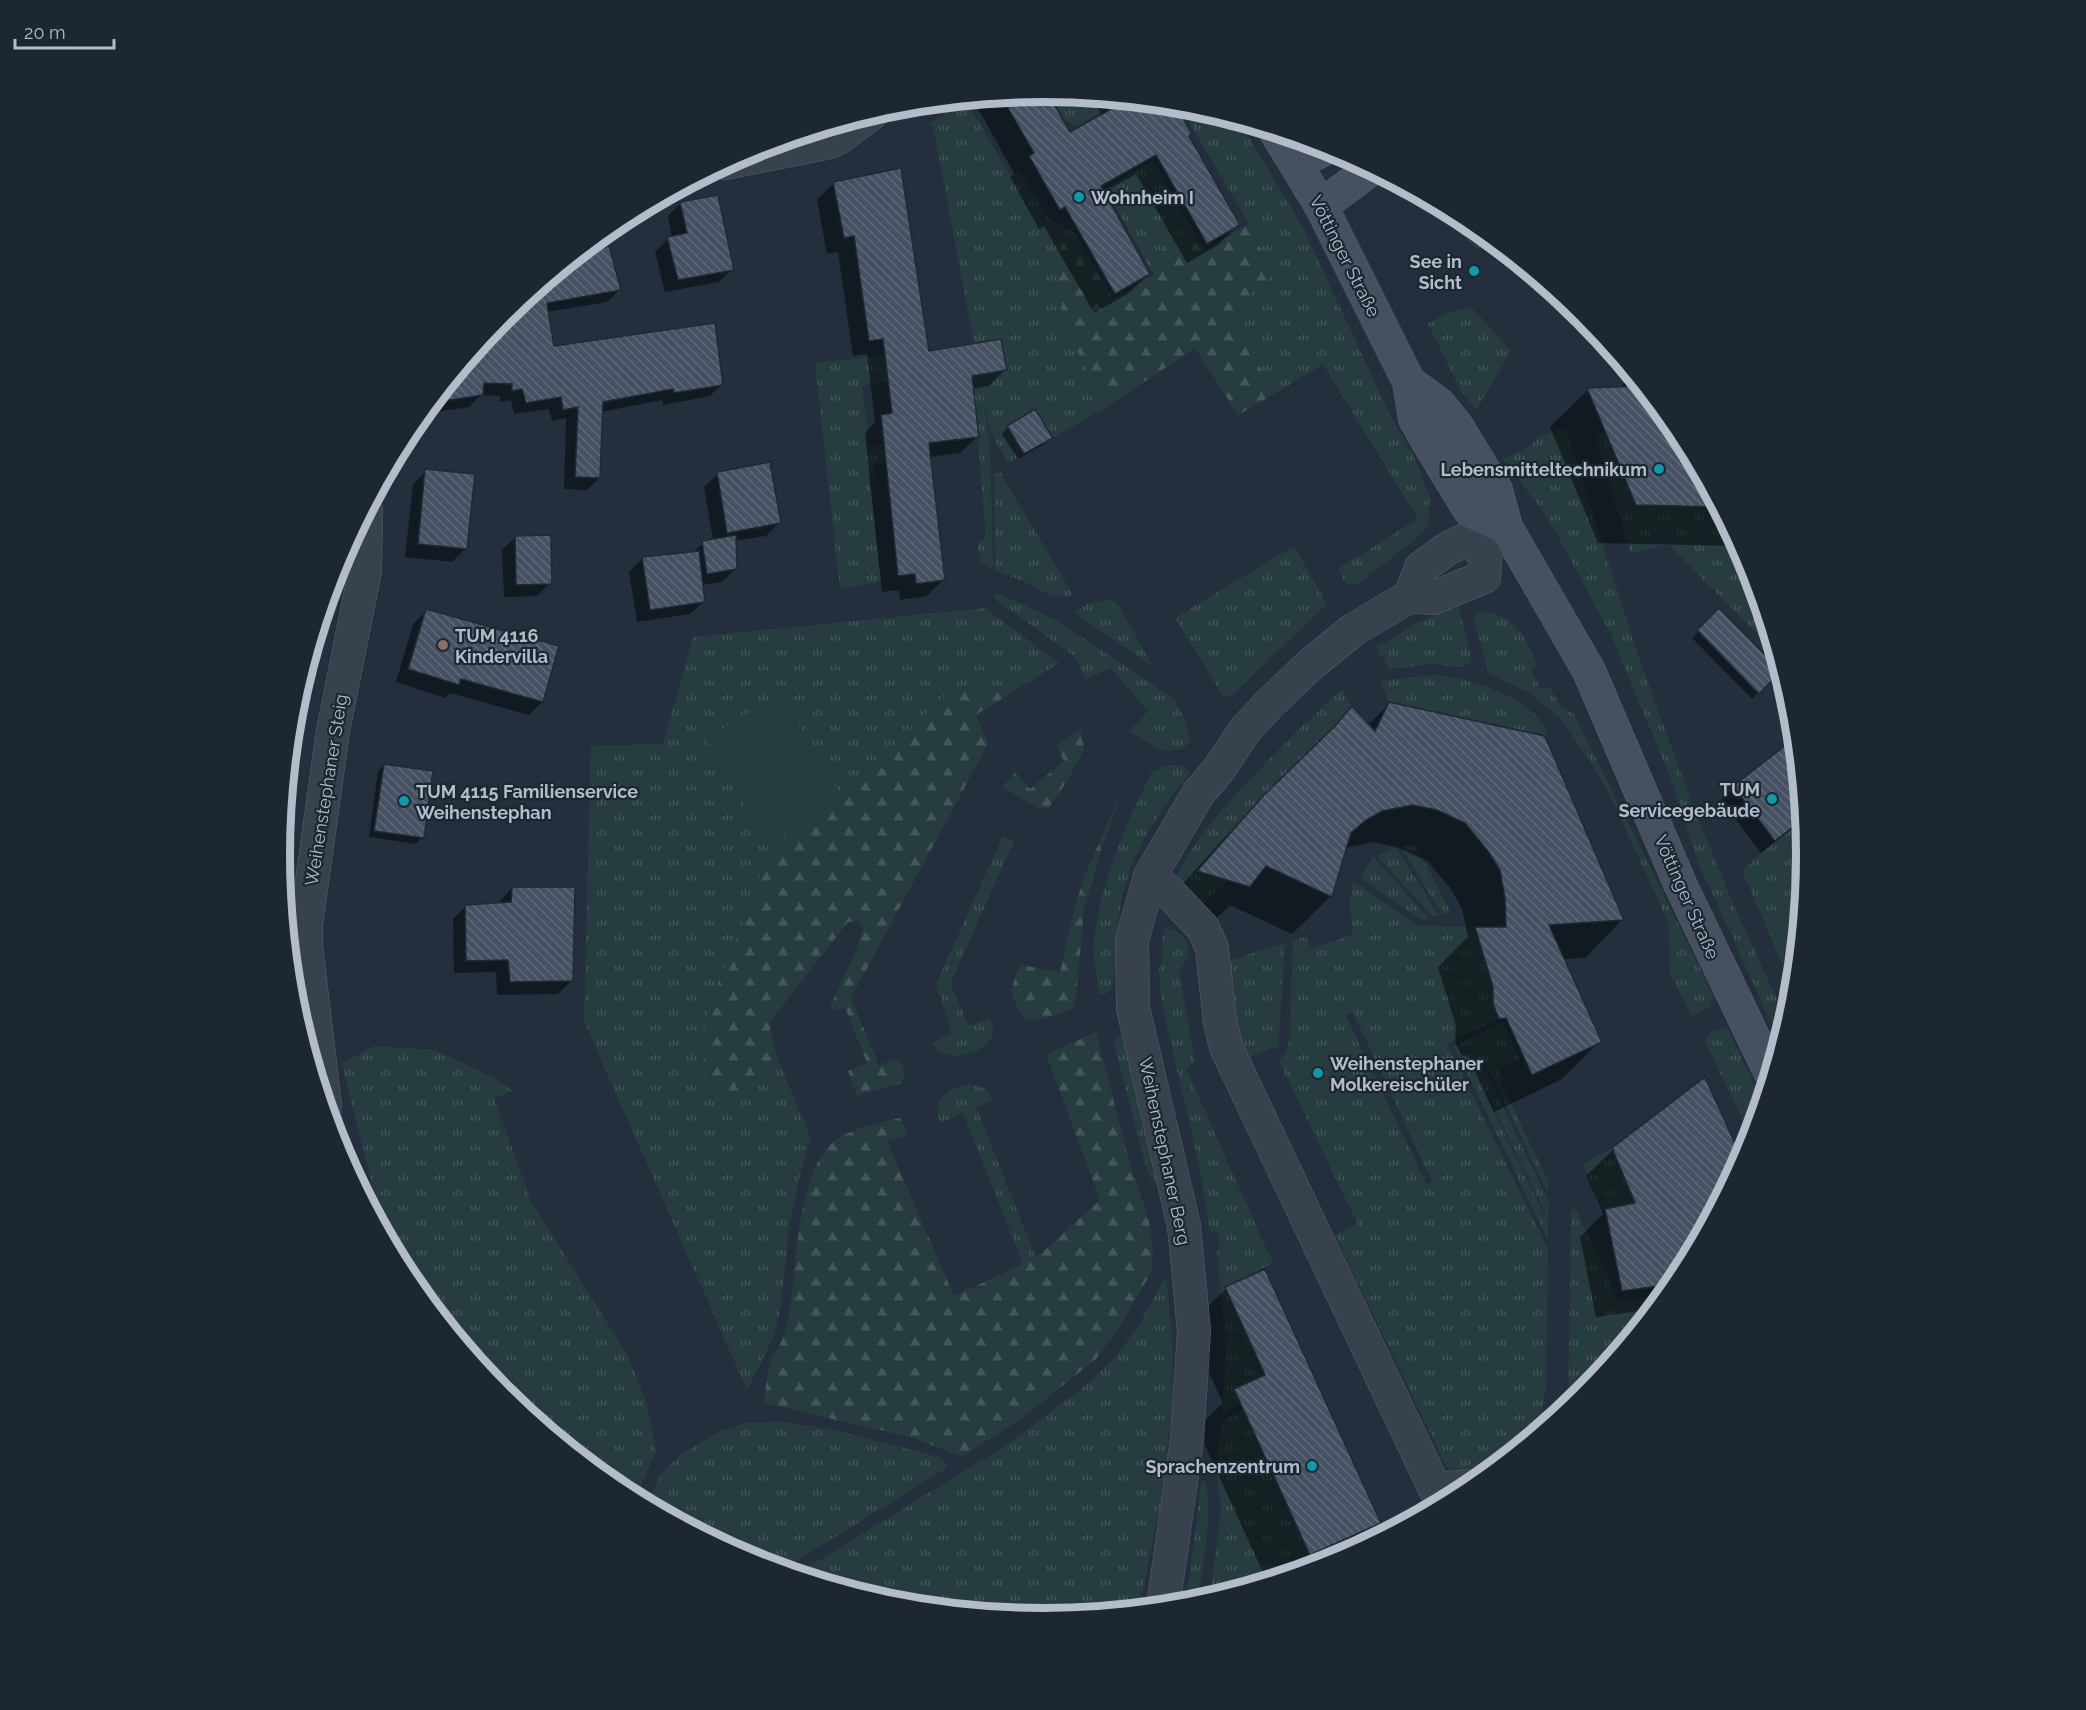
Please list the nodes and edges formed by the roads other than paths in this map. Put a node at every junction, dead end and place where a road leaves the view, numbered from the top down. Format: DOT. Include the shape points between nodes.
graph roads {
  1 [pos="854,126"];
  2 [pos="1282,141"];
  3 [pos="1316,153"];
  4 [pos="769,154"];
  5 [pos="1296,164"];
  6 [pos="1364,174"];
  7 [pos="1321,206"];
  8 [pos="366,527"];
  9 [pos="1501,537"];
  10 [pos="1150,876"];
  11 [pos="320,1063"];
  12 [pos="1766,1064"];
  13 [pos="1450,1488"];
  14 [pos="1164,1598"];
  1 -- 4 [label="street" via="830,141"];
  2 -- 5 [label="main road, Vöttinger Straße"];
  3 -- 5 [label="main road"];
  5 -- 7 [label="main road, Vöttinger Straße"];
  6 -- 7 [label="main road"];
  7 -- 9 [label="main road, Vöttinger Straße" via="1409,382 1415,418 1470,512"];
  8 -- 11 [label="street, Weihenstephaner Steig" via="365,571 333,731 306,924"];
  9 -- 10 [label="street, Weihenstephaner Berg" via="1484,577 1433,598 1410,596 1353,630 1264,709 1198,794"];
  9 -- 12 [label="main road, Vöttinger Straße" via="1589,671 1681,886"];
  10 -- 13 [label="street" via="1203,928 1212,948 1226,1047 1435,1489"];
  10 -- 14 [label="street, Weihenstephaner Berg" via="1132,940 1133,1008 1184,1226 1194,1331 1187,1439"];
}
